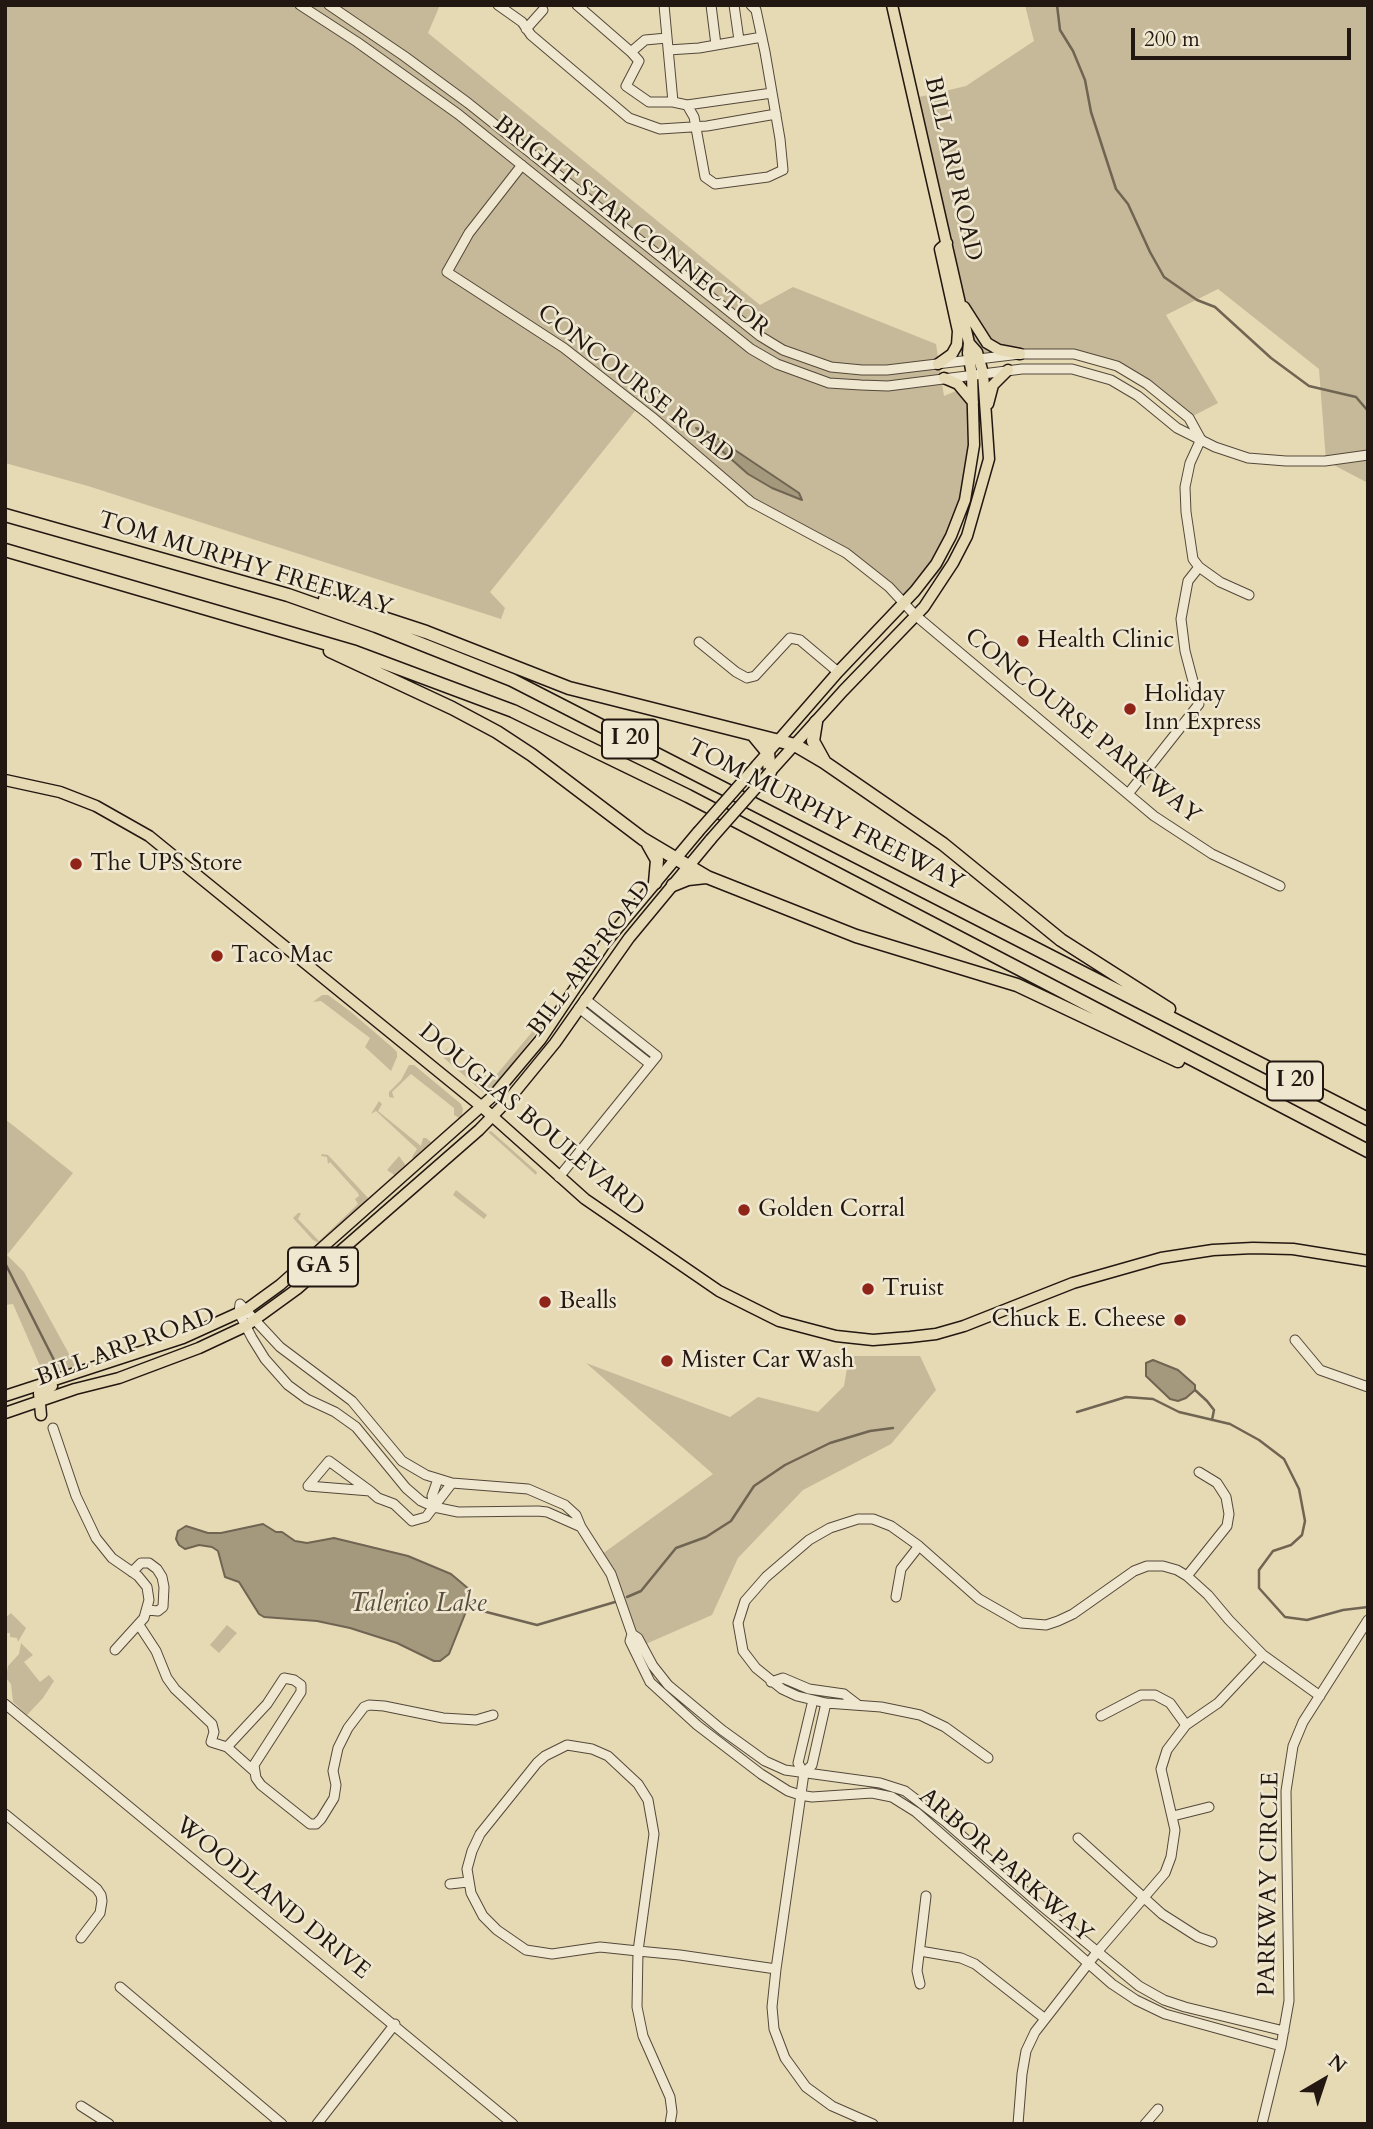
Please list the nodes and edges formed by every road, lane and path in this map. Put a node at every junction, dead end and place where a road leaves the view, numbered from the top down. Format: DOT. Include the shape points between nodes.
graph roads {
  1 [pos="300,5"];
  2 [pos="329,5"];
  3 [pos="498,5"];
  4 [pos="577,5"];
  5 [pos="664,5"];
  6 [pos="711,5"];
  7 [pos="734,5"];
  8 [pos="751,5"];
  9 [pos="892,5"];
  10 [pos="543,7"];
  11 [pos="526,29"];
  12 [pos="762,37"];
  13 [pos="667,38"];
  14 [pos="739,40"];
  15 [pos="716,45"];
  16 [pos="668,50"];
  17 [pos="631,52"];
  18 [pos="772,93"];
  19 [pos="673,102"];
  20 [pos="687,105"];
  21 [pos="776,114"];
  22 [pos="696,127"];
  23 [pos="522,165"];
  24 [pos="947,243"];
  25 [pos="960,300"];
  26 [pos="1020,354"];
  27 [pos="974,360"];
  28 [pos="938,363"];
  29 [pos="1008,370"];
  30 [pos="978,374"];
  31 [pos="944,378"];
  32 [pos="973,402"];
  33 [pos="986,417"];
  34 [pos="1201,439"];
  35 [pos="1368,456"];
  36 [pos="5,514"];
  37 [pos="5,550"];
  38 [pos="1199,567"];
  39 [pos="288,595"];
  40 [pos="1250,595"];
  41 [pos="904,604"];
  42 [pos="915,615"];
  43 [pos="292,632"];
  44 [pos="699,642"];
  45 [pos="838,672"];
  46 [pos="816,722"];
  47 [pos="753,736"];
  48 [pos="779,740"];
  49 [pos="794,745"];
  50 [pos="768,753"];
  51 [pos="824,762"];
  52 [pos="770,772"];
  53 [pos="5,780"];
  54 [pos="1128,794"];
  55 [pos="643,839"];
  56 [pos="675,859"];
  57 [pos="689,866"];
  58 [pos="707,877"];
  59 [pos="655,883"];
  60 [pos="673,885"];
  61 [pos="1280,886"];
  62 [pos="582,1003"];
  63 [pos="1222,1043"];
  64 [pos="482,1107"];
  65 [pos="493,1116"];
  66 [pos="1368,1119"];
  67 [pos="1341,1137"];
  68 [pos="1368,1151"];
  69 [pos="559,1177"];
  70 [pos="1368,1261"];
  71 [pos="243,1311"];
  72 [pos="250,1324"];
  73 [pos="1295,1340"];
  74 [pos="69,1376"];
  75 [pos="1368,1387"];
  76 [pos="5,1396"];
  77 [pos="38,1401"];
  78 [pos="5,1413"];
  79 [pos="41,1415"];
  80 [pos="53,1428"];
  81 [pos="1199,1472"];
  82 [pos="438,1479"];
  83 [pos="452,1483"];
  84 [pos="370,1491"];
  85 [pos="434,1507"];
  86 [pos="581,1527"];
  87 [pos="919,1546"];
  88 [pos="132,1572"];
  89 [pos="1187,1576"];
  90 [pos="896,1597"];
  91 [pos="147,1610"];
  92 [pos="1368,1620"];
  93 [pos="139,1625"];
  94 [pos="632,1634"];
  95 [pos="115,1650"];
  96 [pos="1263,1655"];
  97 [pos="771,1682"];
  98 [pos="1320,1696"];
  99 [pos="813,1700"];
  100 [pos="826,1703"];
  101 [pos="5,1704"];
  102 [pos="857,1704"];
  103 [pos="494,1715"];
  104 [pos="1101,1716"];
  105 [pos="1186,1725"];
  106 [pos="227,1747"];
  107 [pos="988,1758"];
  108 [pos="255,1772"];
  109 [pos="804,1773"];
  110 [pos="800,1796"];
  111 [pos="1209,1807"];
  112 [pos="5,1814"];
  113 [pos="1173,1816"];
  114 [pos="1078,1838"];
  115 [pos="468,1882"];
  116 [pos="450,1884"];
  117 [pos="926,1896"];
  118 [pos="1145,1899"];
  119 [pos="81,1938"];
  120 [pos="1212,1942"];
  121 [pos="638,1951"];
  122 [pos="920,1951"];
  123 [pos="1098,1951"];
  124 [pos="1089,1964"];
  125 [pos="776,1969"];
  126 [pos="920,1984"];
  127 [pos="120,1987"];
  128 [pos="1044,2018"];
  129 [pos="395,2024"];
  130 [pos="1283,2031"];
  131 [pos="1281,2046"];
  132 [pos="81,2106"];
  133 [pos="1158,2109"];
  134 [pos="108,2124"];
  135 [pos="282,2124"];
  136 [pos="317,2124"];
  137 [pos="513,2124"];
  138 [pos="670,2124"];
  139 [pos="873,2124"];
  140 [pos="1018,2124"];
  141 [pos="1145,2124"];
  142 [pos="1262,2124"];
  1 -- 23 [label="street, BRIGHT STAR CONNECTOR" via="395,68"];
  2 -- 28 [label="street, BRIGHT STAR CONNECTOR" via="468,103 783,350 831,367 887,370"];
  3 -- 11 [label="street"];
  4 -- 17 [label="street"];
  5 -- 13 [label="street"];
  6 -- 15 [label="street"];
  7 -- 14 [label="street"];
  8 -- 12 [label="street"];
  9 -- 24 [label="main road, BILL ARP ROAD / GA 5"];
  10 -- 11 [label="street"];
  11 -- 22 [label="street" via="629,118 660,129"];
  12 -- 14 [label="street"];
  12 -- 18 [label="street"];
  13 -- 16 [label="street"];
  13 -- 17 [label="street" via="645,40"];
  14 -- 15 [label="street"];
  15 -- 16 [label="street"];
  16 -- 19 [label="street"];
  17 -- 19 [label="street" via="639,61 626,86 649,102"];
  18 -- 20 [label="street"];
  18 -- 21 [label="street"];
  19 -- 20 [label="street"];
  20 -- 22 [label="street"];
  21 -- 22 [label="street"];
  21 -- 22 [label="street" via="783,170 768,177 715,184 705,177"];
  23 -- 31 [label="street, BRIGHT STAR CONNECTOR" via="751,349 777,364 829,383 861,386"];
  23 -- 41 [label="street, CONCOURSE ROAD" via="469,233 447,272 564,348 751,502 846,552"];
  24 -- 25 [label="main road, BILL ARP ROAD / GA 5"];
  24 -- 28 [label="main road" via="940,249 957,345"];
  25 -- 26 [label="main road" via="987,343"];
  25 -- 27 [label="main road, BILL ARP ROAD / GA 5" via="969,343 977,352"];
  26 -- 27 [label="street, BRIGHT STAR CONNECTOR"];
  26 -- 34 [label="street, BRIGHT STAR CONNECTOR" via="1074,354 1117,366 1189,418"];
  27 -- 28 [label="street, BRIGHT STAR CONNECTOR"];
  27 -- 30 [label="main road, BILL ARP ROAD / GA 5"];
  29 -- 30 [label="street, BRIGHT STAR CONNECTOR"];
  29 -- 33 [label="main road" via="993,385"];
  29 -- 34 [label="street, BRIGHT STAR CONNECTOR" via="1072,369 1111,380 1177,428"];
  30 -- 31 [label="street, BRIGHT STAR CONNECTOR"];
  30 -- 32 [label="main road, BILL ARP ROAD / GA 5"];
  30 -- 33 [label="main road, BILL ARP ROAD / GA 5"];
  31 -- 32 [label="main road" via="958,384"];
  32 -- 41 [label="main road, BILL ARP ROAD / GA 5" via="974,445 965,500 936,564"];
  33 -- 42 [label="main road, BILL ARP ROAD / GA 5" via="989,459 967,536"];
  34 -- 35 [label="street, BRIGHT STAR CONNECTOR" via="1248,458 1325,461"];
  34 -- 38 [label="street" via="1185,486 1194,559"];
  36 -- 39 [label="highway, TOM MURPHY FREEWAY / I 20"];
  37 -- 43 [label="highway, TOM MURPHY FREEWAY / I 20"];
  38 -- 40 [label="street"];
  38 -- 54 [label="street" via="1188,581 1181,619 1199,704"];
  39 -- 47 [label="highway" via="320,598 372,614 569,688"];
  39 -- 63 [label="highway, TOM MURPHY FREEWAY / I 20" via="548,697"];
  41 -- 42 [label="street, CONCOURSE PARKWAY"];
  41 -- 45 [label="main road, BILL ARP ROAD / GA 5"];
  42 -- 46 [label="main road, BILL ARP ROAD / GA 5"];
  42 -- 54 [label="street, CONCOURSE PARKWAY"];
  43 -- 55 [label="highway" via="486,726"];
  43 -- 67 [label="highway, TOM MURPHY FREEWAY / I 20" via="470,694 585,744"];
  44 -- 45 [label="street" via="747,678 755,676 790,638 800,640"];
  45 -- 48 [label="main road, BILL ARP ROAD / GA 5"];
  46 -- 49 [label="main road, BILL ARP ROAD / GA 5"];
  46 -- 51 [label="highway" via="813,741"];
  47 -- 48 [label="highway"];
  47 -- 50 [label="highway"];
  48 -- 49 [label="highway"];
  48 -- 50 [label="main road, BILL ARP ROAD / GA 5"];
  49 -- 51 [label="highway"];
  49 -- 52 [label="main road, BILL ARP ROAD / GA 5"];
  50 -- 52 [label="highway"];
  50 -- 56 [label="main road, BILL ARP ROAD / GA 5, bridge"];
  51 -- 63 [label="highway" via="943,844 1061,940"];
  52 -- 57 [label="main road, BILL ARP ROAD / GA 5, bridge"];
  53 -- 64 [label="main road, DOUGLAS BOULEVARD" via="60,792 149,836"];
  54 -- 61 [label="street, CONCOURSE PARKWAY" via="1212,854"];
  55 -- 56 [label="highway"];
  55 -- 59 [label="highway" via="657,860"];
  56 -- 57 [label="highway"];
  56 -- 59 [label="main road, BILL ARP ROAD / GA 5"];
  57 -- 58 [label="highway"];
  57 -- 60 [label="main road, BILL ARP ROAD / GA 5"];
  58 -- 60 [label="highway"];
  58 -- 67 [label="highway" via="877,943 1017,985"];
  59 -- 64 [label="main road, BILL ARP ROAD / GA 5" via="606,942 520,1065"];
  60 -- 62 [label="main road, BILL ARP ROAD / GA 5" via="628,937"];
  62 -- 65 [label="main road, BILL ARP ROAD / GA 5" via="543,1059"];
  62 -- 69 [label="street" via="653,1060"];
  63 -- 66 [label="highway, TOM MURPHY FREEWAY / I 20"];
  64 -- 65 [label="main road, DOUGLAS BOULEVARD"];
  64 -- 71 [label="main road, BILL ARP ROAD / GA 5" via="309,1261"];
  65 -- 69 [label="main road, DOUGLAS BOULEVARD"];
  65 -- 72 [label="main road, BILL ARP ROAD / GA 5" via="298,1289"];
  67 -- 68 [label="highway, TOM MURPHY FREEWAY / I 20"];
  69 -- 70 [label="main road, DOUGLAS BOULEVARD" via="618,1223 733,1300 806,1330 873,1340 936,1334 1073,1283 1161,1258 1213,1250 1293,1249"];
  71 -- 72 [label="street, ARBOR PARKWAY"];
  71 -- 74 [label="main road, BILL ARP ROAD / GA 5" via="183,1338"];
  72 -- 77 [label="main road, BILL ARP ROAD / GA 5" via="119,1378"];
  72 -- 82 [label="street, ARBOR PARKWAY" via="352,1401 402,1461"];
  72 -- 85 [label="street, ARBOR PARKWAY" via="265,1359 288,1385 356,1427 406,1488"];
  73 -- 75 [label="street" via="1320,1370"];
  74 -- 76 [label="main road, BILL ARP ROAD / GA 5"];
  74 -- 77 [label="main road" via="43,1389"];
  77 -- 78 [label="main road, BILL ARP ROAD / GA 5"];
  77 -- 79 [label="main road"];
  80 -- 88 [label="street" via="96,1538 111,1558"];
  81 -- 89 [label="street" via="1217,1482 1229,1514 1227,1526"];
  82 -- 83 [label="street, ARBOR PARKWAY"];
  82 -- 85 [label="street" via="432,1496"];
  83 -- 85 [label="street"];
  83 -- 86 [label="street, ARBOR PARKWAY" via="528,1489 565,1505"];
  84 -- 84 [label="street, ARBOR PARKWAY" via="329,1461 308,1486 320,1487"];
  84 -- 85 [label="street, ARBOR PARKWAY" via="412,1521 426,1517"];
  85 -- 86 [label="street, ARBOR PARKWAY" via="547,1512"];
  86 -- 94 [label="street, ARBOR PARKWAY" via="611,1574"];
  87 -- 89 [label="street" via="979,1599 1011,1619 1034,1625 1073,1614 1147,1566 1163,1566"];
  87 -- 90 [label="street" via="901,1569"];
  87 -- 97 [label="street" via="891,1526 858,1519 809,1539 766,1577 745,1601 738,1623 743,1651"];
  88 -- 91 [label="street" via="147,1587"];
  88 -- 91 [label="street" via="141,1563 149,1563 162,1577 163,1606 158,1611"];
  89 -- 96 [label="street"];
  91 -- 93 [label="street"];
  92 -- 98 [label="street, PARKWAY CIRCLE"];
  93 -- 95 [label="street"];
  93 -- 106 [label="street" via="167,1678 212,1724 211,1742"];
  94 -- 109 [label="street, ARBOR PARKWAY" via="668,1685 700,1712 765,1761"];
  94 -- 110 [label="street, ARBOR PARKWAY" via="636,1656 660,1692 746,1764"];
  96 -- 98 [label="street"];
  96 -- 105 [label="street" via="1218,1703"];
  97 -- 99 [label="street"];
  97 -- 102 [label="street" via="783,1678 809,1689 844,1695"];
  98 -- 130 [label="street, PARKWAY CIRCLE" via="1303,1722 1288,1771 1289,2001"];
  99 -- 100 [label="street"];
  99 -- 109 [label="street" via="798,1763"];
  100 -- 102 [label="street"];
  100 -- 109 [label="street" via="812,1765"];
  101 -- 129 [label="street, WOODLAND DRIVE"];
  102 -- 107 [label="street" via="920,1715"];
  103 -- 108 [label="street" via="459,1719 364,1707 338,1748 334,1798 316,1824 306,1823 261,1785"];
  104 -- 105 [label="street" via="1141,1695 1155,1695 1170,1703"];
  105 -- 113 [label="street" via="1167,1750 1161,1769"];
  106 -- 108 [label="street"];
  106 -- 108 [label="street" via="267,1704 280,1681 290,1678 298,1682 302,1692 256,1760"];
  109 -- 110 [label="street"];
  109 -- 123 [label="street, ARBOR PARKWAY" via="905,1791"];
  110 -- 124 [label="street, ARBOR PARKWAY" via="880,1793 905,1804"];
  110 -- 125 [label="street"];
  111 -- 113 [label="street"];
  112 -- 119 [label="street" via="101,1895 100,1913"];
  113 -- 118 [label="street" via="1171,1857"];
  114 -- 118 [label="street"];
  115 -- 116 [label="street"];
  115 -- 121 [label="street" via="483,1916 526,1951 539,1954 600,1947"];
  115 -- 121 [label="street" via="467,1869 480,1834 537,1763 566,1745 592,1749 608,1756 638,1784 652,1815 654,1834"];
  117 -- 122 [label="street"];
  118 -- 120 [label="street" via="1183,1928"];
  118 -- 123 [label="street"];
  121 -- 125 [label="street"];
  121 -- 138 [label="street" via="639,2021 670,2097"];
  122 -- 126 [label="street"];
  122 -- 128 [label="street" via="975,1964"];
  123 -- 124 [label="street"];
  123 -- 130 [label="street, ARBOR PARKWAY" via="1139,1986 1164,2000"];
  124 -- 128 [label="street"];
  124 -- 131 [label="street, ARBOR PARKWAY" via="1136,2000 1165,2014"];
  125 -- 139 [label="street" via="774,2029 785,2058 819,2099"];
  127 -- 135 [label="street"];
  128 -- 140 [label="street" via="1026,2051"];
  129 -- 136 [label="street"];
  129 -- 137 [label="street, WOODLAND DRIVE"];
  130 -- 131 [label="street, PARKWAY CIRCLE"];
  131 -- 142 [label="street, PARKWAY CIRCLE"];
  132 -- 134 [label="street"];
  133 -- 141 [label="street"];
}
